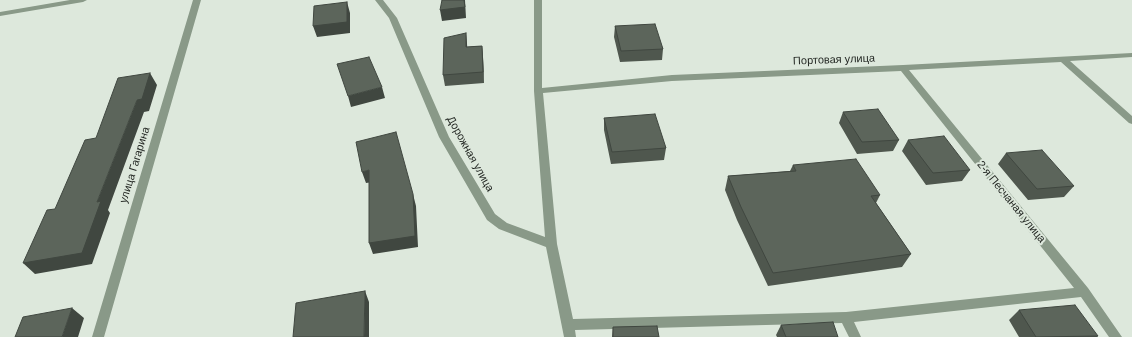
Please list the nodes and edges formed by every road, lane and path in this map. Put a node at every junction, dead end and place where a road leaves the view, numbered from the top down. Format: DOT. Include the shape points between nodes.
graph roads {
  1 [pos="83,0"];
  2 [pos="197,0"];
  3 [pos="379,0"];
  4 [pos="538,0"];
  5 [pos="0,14"];
  6 [pos="1132,55"];
  7 [pos="1063,59"];
  8 [pos="903,68"];
  9 [pos="538,91"];
  10 [pos="1132,121"];
  11 [pos="551,244"];
  12 [pos="1084,292"];
  13 [pos="846,317"];
  14 [pos="570,331"];
  15 [pos="98,337"];
  16 [pos="855,337"];
  17 [pos="1116,337"];
  1 -- 5 [label="street"];
  2 -- 15 [label="street, улица Гагарина"];
  3 -- 11 [label="street, Дорожная улица" via="393,18 444,137 491,217 503,226"];
  4 -- 9 [label="street"];
  6 -- 7 [label="street, Портовая улица"];
  7 -- 8 [label="street, Портовая улица"];
  7 -- 10 [label="street"];
  8 -- 9 [label="street, Портовая улица" via="672,78"];
  8 -- 12 [label="street, 2-я Песчаная улица"];
  9 -- 11 [label="street"];
  11 -- 14 [label="street"];
  12 -- 13 [label="street"];
  12 -- 17 [label="street, 2-я Песчаная улица"];
  13 -- 14 [label="street"];
  13 -- 16 [label="street"];
}
